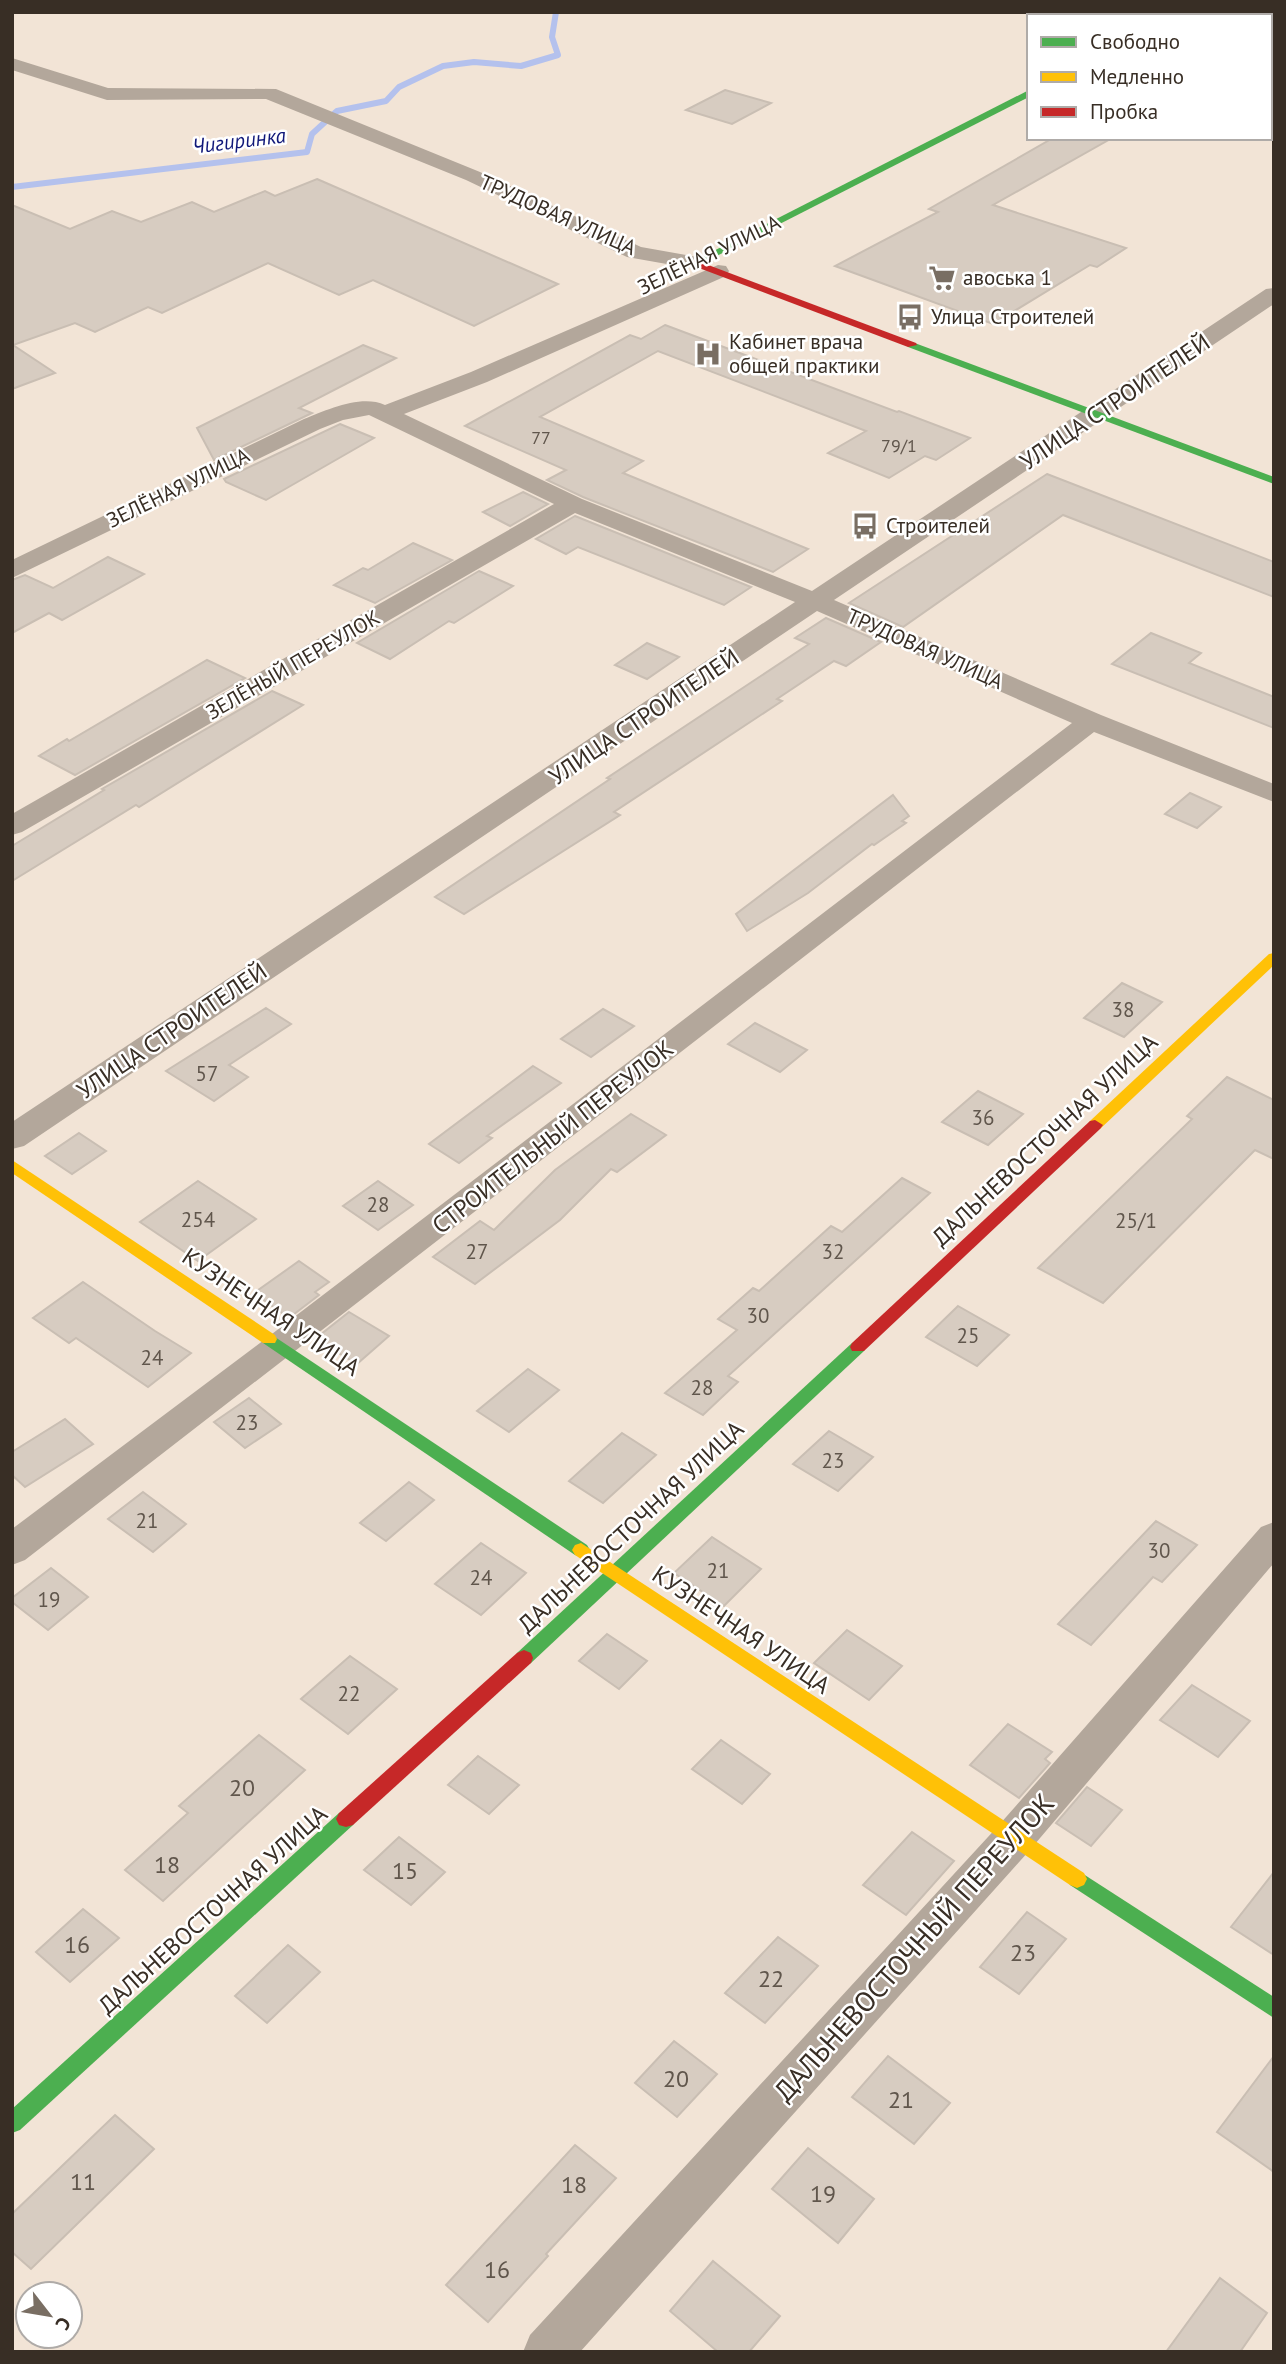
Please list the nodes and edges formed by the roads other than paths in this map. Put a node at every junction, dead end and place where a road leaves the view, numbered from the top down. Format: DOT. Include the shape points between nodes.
graph roads {
  1 [pos="12,64"];
  2 [pos="1027,94"];
  3 [pos="695,263"];
  4 [pos="718,271"];
  5 [pos="1274,294"];
  6 [pos="387,413"];
  7 [pos="1095,416"];
  8 [pos="1274,481"];
  9 [pos="573,504"];
  10 [pos="12,570"];
  11 [pos="817,602"];
  12 [pos="1091,722"];
  13 [pos="1274,794"];
  14 [pos="12,827"];
  15 [pos="1274,957"];
  16 [pos="12,1138"];
  17 [pos="12,1165"];
  18 [pos="281,1346"];
  19 [pos="1274,1536"];
  20 [pos="12,1550"];
  21 [pos="616,1574"];
  22 [pos="1014,1838"];
  23 [pos="1274,2009"];
  24 [pos="12,2123"];
  25 [pos="547,2352"];
  1 -- 3 [label="street, ТРУДОВАЯ УЛИЦА" via="107,94 269,93 473,176 635,252"];
  2 -- 3 [label="street, ЗЕЛЁНАЯ УЛИЦА"];
  3 -- 4 [label="street, ТРУДОВАЯ УЛИЦА"];
  3 -- 6 [label="street, ЗЕЛЁНАЯ УЛИЦА" via="467,370"];
  4 -- 6 [label="street, ЗЕЛЁНАЯ УЛИЦА"];
  4 -- 7 [label="street, ТРУДОВАЯ УЛИЦА"];
  5 -- 7 [label="street, УЛИЦА СТРОИТЕЛЕЙ"];
  6 -- 9 [label="street, ТРУДОВАЯ УЛИЦА"];
  6 -- 10 [label="street, ЗЕЛЁНАЯ УЛИЦА" via="372,408 354,410 312,424"];
  7 -- 8 [label="street, ТРУДОВАЯ УЛИЦА"];
  7 -- 11 [label="street, УЛИЦА СТРОИТЕЛЕЙ"];
  9 -- 11 [label="street, ТРУДОВАЯ УЛИЦА"];
  9 -- 14 [label="street, ЗЕЛЁНЫЙ ПЕРЕУЛОК"];
  11 -- 12 [label="street, ТРУДОВАЯ УЛИЦА"];
  11 -- 16 [label="street, УЛИЦА СТРОИТЕЛЕЙ"];
  12 -- 13 [label="street, ТРУДОВАЯ УЛИЦА"];
  12 -- 18 [label="street, СТРОИТЕЛЬНЫЙ ПЕРЕУЛОК"];
  15 -- 21 [label="street, ДАЛЬНЕВОСТОЧНАЯ УЛИЦА"];
  17 -- 18 [label="street, КУЗНЕЧНАЯ УЛИЦА"];
  18 -- 20 [label="street, СТРОИТЕЛЬНЫЙ ПЕРЕУЛОК"];
  18 -- 21 [label="street, КУЗНЕЧНАЯ УЛИЦА"];
  19 -- 22 [label="street, ДАЛЬНЕВОСТОЧНЫЙ ПЕРЕУЛОК"];
  21 -- 22 [label="street, КУЗНЕЧНАЯ УЛИЦА"];
  21 -- 24 [label="street, ДАЛЬНЕВОСТОЧНАЯ УЛИЦА"];
  22 -- 23 [label="street, КУЗНЕЧНАЯ УЛИЦА"];
  22 -- 25 [label="street, ДАЛЬНЕВОСТОЧНЫЙ ПЕРЕУЛОК"];
}
